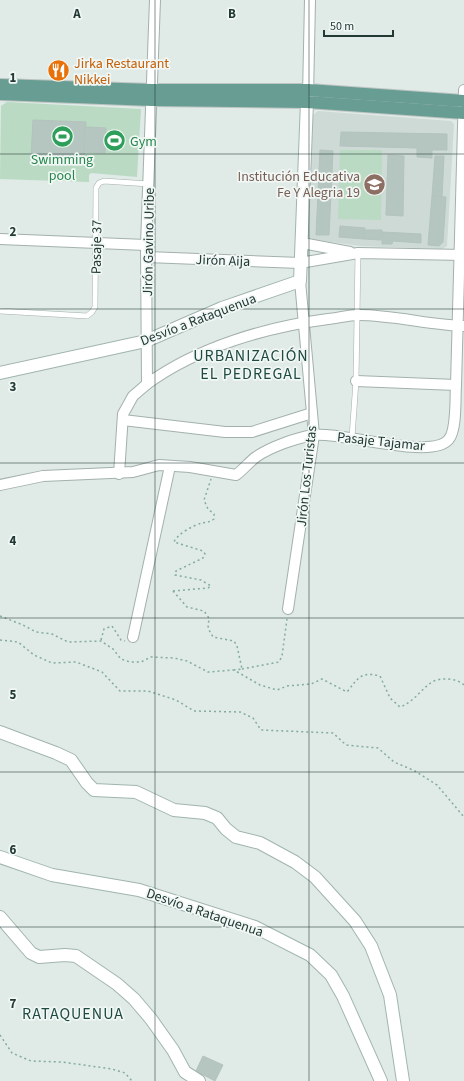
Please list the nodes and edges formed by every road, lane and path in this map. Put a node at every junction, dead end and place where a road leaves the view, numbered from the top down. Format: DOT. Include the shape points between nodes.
graph roads {
  1 [pos="155,0"];
  2 [pos="310,0"];
  3 [pos="0,85"];
  4 [pos="464,90"];
  5 [pos="0,94"];
  6 [pos="152,95"];
  7 [pos="308,96"];
  8 [pos="464,107"];
  9 [pos="149,184"];
  10 [pos="462,217"];
  11 [pos="0,239"];
  12 [pos="96,243"];
  13 [pos="302,243"];
  14 [pos="146,245"];
  15 [pos="358,253"];
  16 [pos="462,255"];
  17 [pos="146,256"];
  18 [pos="300,263"];
  19 [pos="300,281"];
  20 [pos="0,311"];
  21 [pos="358,315"];
  22 [pos="304,322"];
  23 [pos="460,326"];
  24 [pos="146,341"];
  25 [pos="0,373"];
  26 [pos="356,381"];
  27 [pos="147,384"];
  28 [pos="456,385"];
  29 [pos="312,413"];
  30 [pos="123,420"];
  31 [pos="314,435"];
  32 [pos="352,437"];
  33 [pos="170,466"];
  34 [pos="213,471"];
  35 [pos="119,474"];
  36 [pos="0,485"];
  37 [pos="288,609"];
  38 [pos="0,616"];
  39 [pos="133,637"];
  40 [pos="0,640"];
  41 [pos="100,641"];
  42 [pos="242,669"];
  43 [pos="234,670"];
  44 [pos="464,685"];
  45 [pos="0,732"];
  46 [pos="464,818"];
  47 [pos="0,857"];
  48 [pos="0,917"];
  49 [pos="0,1034"];
  50 [pos="132,1081"];
  51 [pos="199,1081"];
  52 [pos="381,1081"];
  53 [pos="404,1081"];
  1 -- 6 [label="street, Jirón Gavino Uribe"];
  2 -- 7 [label="street"];
  3 -- 6 [label="main road"];
  4 -- 8 [label="street"];
  5 -- 6 [label="main road"];
  6 -- 7 [label="main road"];
  6 -- 9 [label="street, Jirón Gavino Uribe"];
  7 -- 8 [label="main road"];
  7 -- 13 [label="street, Jirón Los Turistas"];
  8 -- 10 [label="street"];
  9 -- 12 [label="lane, Pasaje 37" via="104,181 99,183 96,188"];
  9 -- 14 [label="street, Jirón Gavino Uribe"];
  10 -- 16 [label="street"];
  11 -- 12 [label="street"];
  12 -- 14 [label="street"];
  12 -- 20 [label="lane, Pasaje 37" via="95,307 87,316"];
  13 -- 15 [label="street"];
  13 -- 18 [label="street, Jirón Los Turistas"];
  14 -- 17 [label="street, Jirón Gavino Uribe"];
  15 -- 16 [label="street"];
  15 -- 18 [label="street, Jirón Aija"];
  15 -- 21 [label="lane"];
  16 -- 23 [label="street"];
  17 -- 18 [label="street, Jirón Aija"];
  17 -- 24 [label="street, Jirón Gavino Uribe"];
  18 -- 19 [label="street, Jirón Los Turistas"];
  19 -- 22 [label="street, Jirón Los Turistas"];
  19 -- 24 [label="street, Desvío a Rataquenua" via="222,308"];
  21 -- 22 [label="street"];
  21 -- 23 [label="street"];
  21 -- 26 [label="lane"];
  22 -- 27 [label="street" via="240,339 163,373"];
  22 -- 29 [label="street, Jirón Los Turistas"];
  23 -- 28 [label="street"];
  24 -- 25 [label="street, Desvío a Rataquenua"];
  24 -- 27 [label="street, Jirón Gavino Uribe"];
  26 -- 28 [label="street"];
  26 -- 32 [label="lane"];
  27 -- 30 [label="street" via="133,396 123,414"];
  28 -- 32 [label="street, Pasaje Tajamar" via="450,439 439,447 410,447"];
  29 -- 30 [label="street" via="252,432 225,432"];
  29 -- 31 [label="street, Jirón Los Turistas"];
  30 -- 35 [label="street"];
  31 -- 32 [label="street, Pasaje Tajamar"];
  31 -- 34 [label="street, Pasaje Tajamar" via="270,448 255,457 236,475"];
  31 -- 37 [label="street, Jirón Los Turistas"];
  33 -- 34 [label="street, Pasaje Tajamar"];
  33 -- 35 [label="street, Pasaje Tajamar" via="159,465"];
  33 -- 39 [label="street"];
  34 -- 42 [label="path" via="204,500 214,514 214,519 190,529 174,542 203,551 205,554 203,558 176,571 175,574 201,580 210,586 173,591 187,607 204,611 213,637 234,641"];
  35 -- 36 [label="street, Pasaje Tajamar" via="44,476"];
  37 -- 42 [label="path" via="279,662"];
  38 -- 41 [label="path" via="36,632 52,634 68,642"];
  39 -- 41 [label="path" via="127,642 122,640 112,626 108,626 104,629"];
  40 -- 46 [label="path" via="18,642 34,655 52,662 76,662 102,672 120,691 148,691 176,700 194,711 240,712 253,718 261,730 333,733 346,745 378,748 394,762 437,785"];
  41 -- 43 [label="path" via="113,649 121,659 130,662 161,656 187,662 208,672"];
  42 -- 43 [label="path"];
  43 -- 44 [label="path" via="260,685 277,690 287,686 311,684 322,679 347,692 360,676 369,673 380,676 390,698 400,708 410,703 432,682 448,678"];
  45 -- 53 [label="street" via="71,760 94,790 136,792 174,810 205,813 216,818 236,837 260,843 295,862 315,878 355,921 371,946 390,995"];
  47 -- 52 [label="street, Desvío a Rataquenua" via="52,875 139,890 255,927 310,955 331,975 343,996"];
  48 -- 51 [label="street" via="31,953 40,957 76,956 116,984 134,999 151,1019 186,1072"];
  49 -- 50 [label="path" via="12,1053 31,1061 62,1062 112,1069 125,1073"];
}
